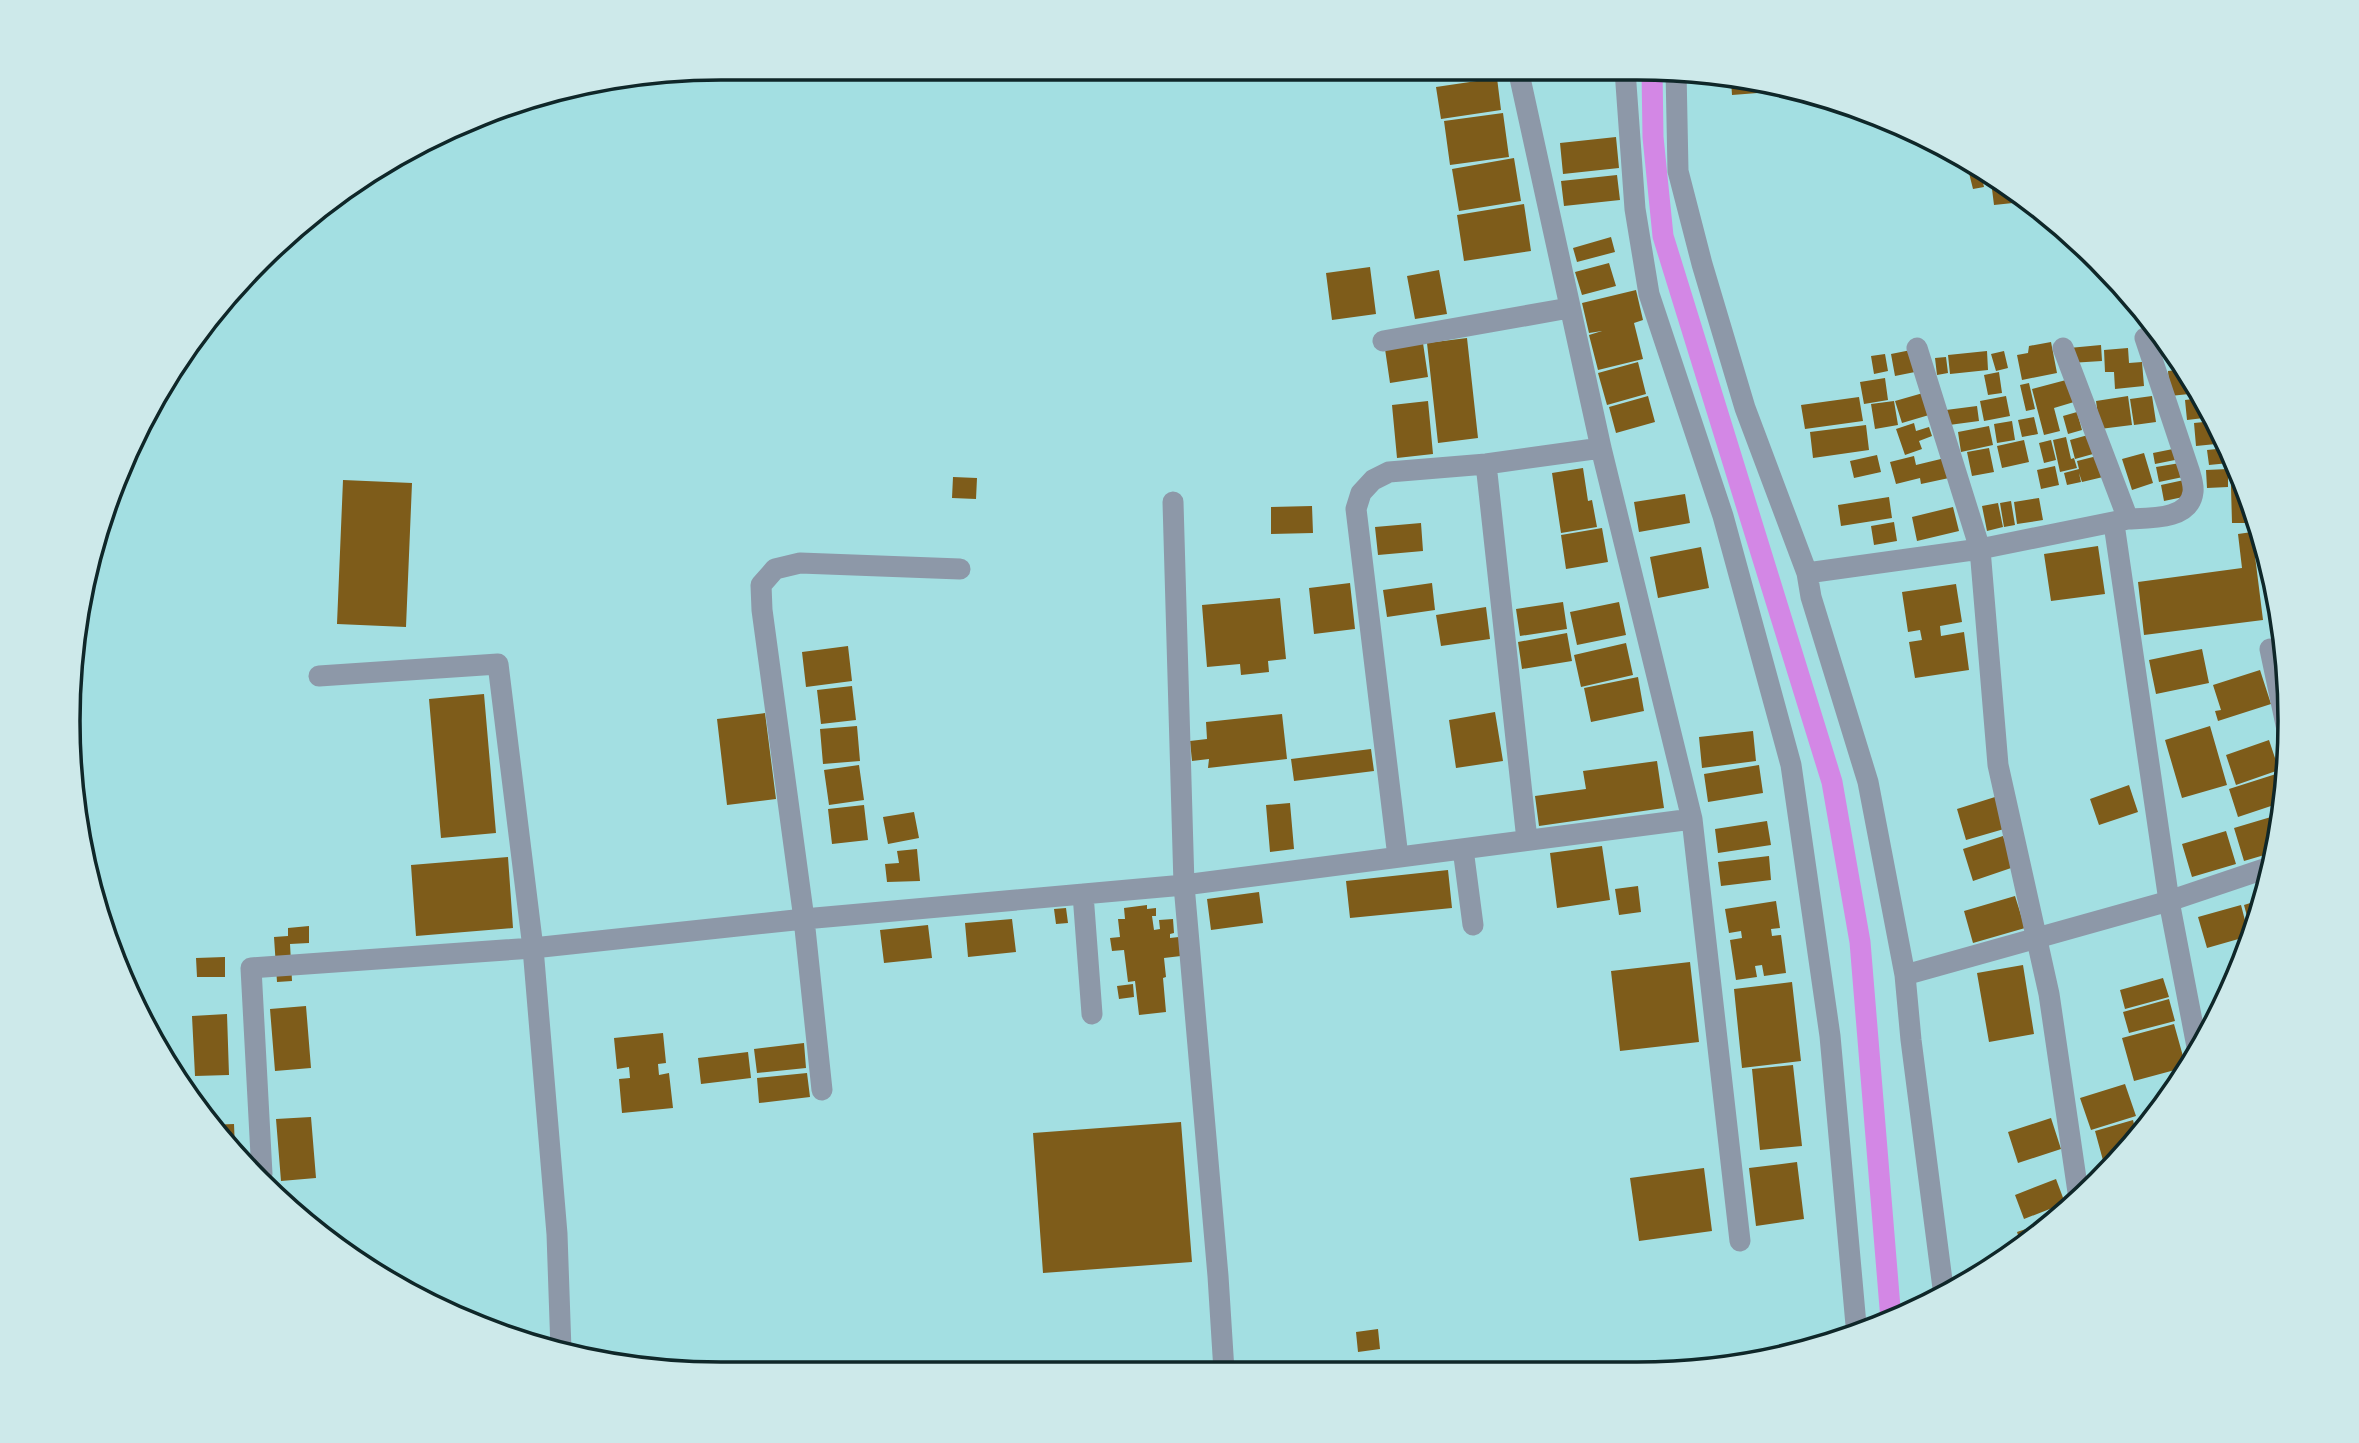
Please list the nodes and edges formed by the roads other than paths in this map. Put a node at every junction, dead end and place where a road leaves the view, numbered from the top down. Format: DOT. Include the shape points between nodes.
graph roads {
  1 [pos="1520,80"];
  2 [pos="1626,80"];
  3 [pos="1676,82"];
  4 [pos="1569,308"];
  5 [pos="2145,338"];
  6 [pos="1383,341"];
  7 [pos="1917,348"];
  8 [pos="2063,348"];
  9 [pos="1601,448"];
  10 [pos="1486,464"];
  11 [pos="1173,502"];
  12 [pos="2121,522"];
  13 [pos="1980,549"];
  14 [pos="960,569"];
  15 [pos="1807,573"];
  16 [pos="2270,649"];
  17 [pos="319,676"];
  18 [pos="2277,682"];
  19 [pos="1692,819"];
  20 [pos="1527,840"];
  21 [pos="1463,849"];
  22 [pos="1398,857"];
  23 [pos="2261,870"];
  24 [pos="1184,885"];
  25 [pos="1083,894"];
  26 [pos="2168,901"];
  27 [pos="804,919"];
  28 [pos="1473,925"];
  29 [pos="2038,938"];
  30 [pos="533,948"];
  31 [pos="1905,975"];
  32 [pos="1092,1014"];
  33 [pos="2195,1038"];
  34 [pos="822,1090"];
  35 [pos="262,1168"];
  36 [pos="2077,1187"];
  37 [pos="1740,1241"];
  38 [pos="1943,1285"];
  39 [pos="1856,1324"];
  40 [pos="561,1342"];
  41 [pos="1224,1362"];
  1 -- 4 [label="street"];
  2 -- 39 [label="street" via="1634,209 1649,293 1723,516 1791,765 1830,1036"];
  3 -- 15 [label="street" via="1678,171 1702,264 1745,408"];
  4 -- 6 [label="street"];
  4 -- 9 [label="street"];
  5 -- 12 [label="street" via="2194,490 2190,505 2177,513"];
  7 -- 13 [label="street"];
  8 -- 12 [label="street"];
  9 -- 10 [label="street"];
  9 -- 19 [label="street"];
  10 -- 20 [label="street"];
  10 -- 22 [label="street" via="1389,472 1361,493 1356,509"];
  11 -- 24 [label="street"];
  12 -- 13 [label="street"];
  12 -- 26 [label="street"];
  13 -- 15 [label="street"];
  13 -- 29 [label="street" via="1998,765"];
  14 -- 27 [label="street" via="800,563 775,569 761,585"];
  15 -- 31 [label="street" via="1868,782"];
  16 -- 18 [label="street"];
  17 -- 30 [label="street" via="498,664"];
  19 -- 20 [label="street"];
  19 -- 37 [label="street"];
  20 -- 21 [label="street"];
  21 -- 22 [label="street"];
  21 -- 28 [label="street"];
  22 -- 24 [label="street"];
  23 -- 26 [label="street"];
  24 -- 25 [label="street"];
  24 -- 41 [label="street"];
  25 -- 27 [label="street"];
  25 -- 32 [label="street"];
  26 -- 29 [label="street"];
  26 -- 33 [label="street"];
  27 -- 30 [label="street"];
  27 -- 34 [label="street"];
  29 -- 31 [label="street"];
  29 -- 36 [label="street"];
  30 -- 35 [label="street" via="251,968"];
  30 -- 40 [label="street" via="557,1234"];
  31 -- 38 [label="street"];
}
